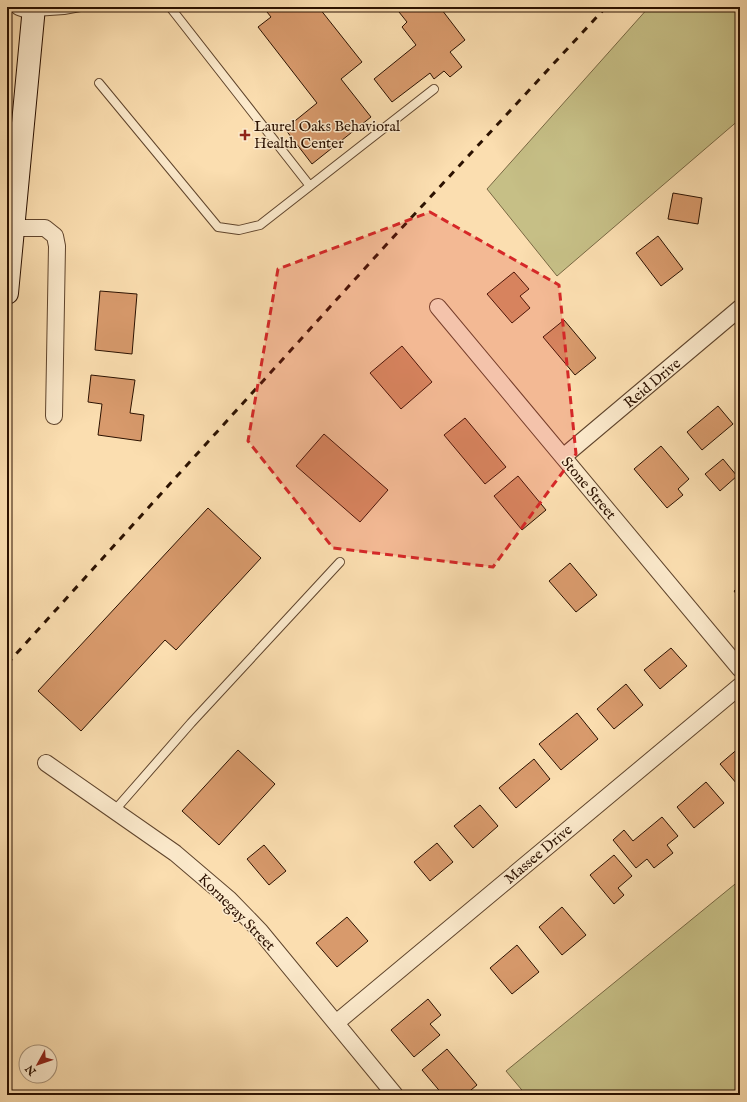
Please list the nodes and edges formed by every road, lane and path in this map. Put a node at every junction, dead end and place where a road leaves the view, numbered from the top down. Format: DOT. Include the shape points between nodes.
graph roads {
  1 [pos="80,7"];
  2 [pos="170,7"];
  3 [pos="28,9"];
  4 [pos="100,83"];
  5 [pos="434,89"];
  6 [pos="310,186"];
  7 [pos="10,228"];
  8 [pos="7,293"];
  9 [pos="438,307"];
  10 [pos="740,308"];
  11 [pos="54,416"];
  12 [pos="563,457"];
  13 [pos="340,562"];
  14 [pos="740,669"];
  15 [pos="740,686"];
  16 [pos="46,764"];
  17 [pos="115,810"];
  18 [pos="336,1023"];
  19 [pos="395,1095"];
  1 -- 3 [label="lane" via="64,10"];
  2 -- 6 [label="lane"];
  3 -- 7 [label="main road"];
  4 -- 6 [label="lane" via="218,227 240,230 260,225"];
  5 -- 6 [label="lane"];
  7 -- 8 [label="main road"];
  7 -- 11 [label="street" via="45,228 55,236 57,246"];
  9 -- 12 [label="street, Stone Street"];
  10 -- 12 [label="street, Reid Drive"];
  12 -- 14 [label="street, Stone Street"];
  13 -- 17 [label="lane" via="191,723"];
  15 -- 18 [label="street, Massee Drive"];
  16 -- 17 [label="street, Kornegay Street"];
  17 -- 18 [label="street, Kornegay Street" via="175,853 229,899 260,931"];
  18 -- 19 [label="street, Kornegay Street"];
}
